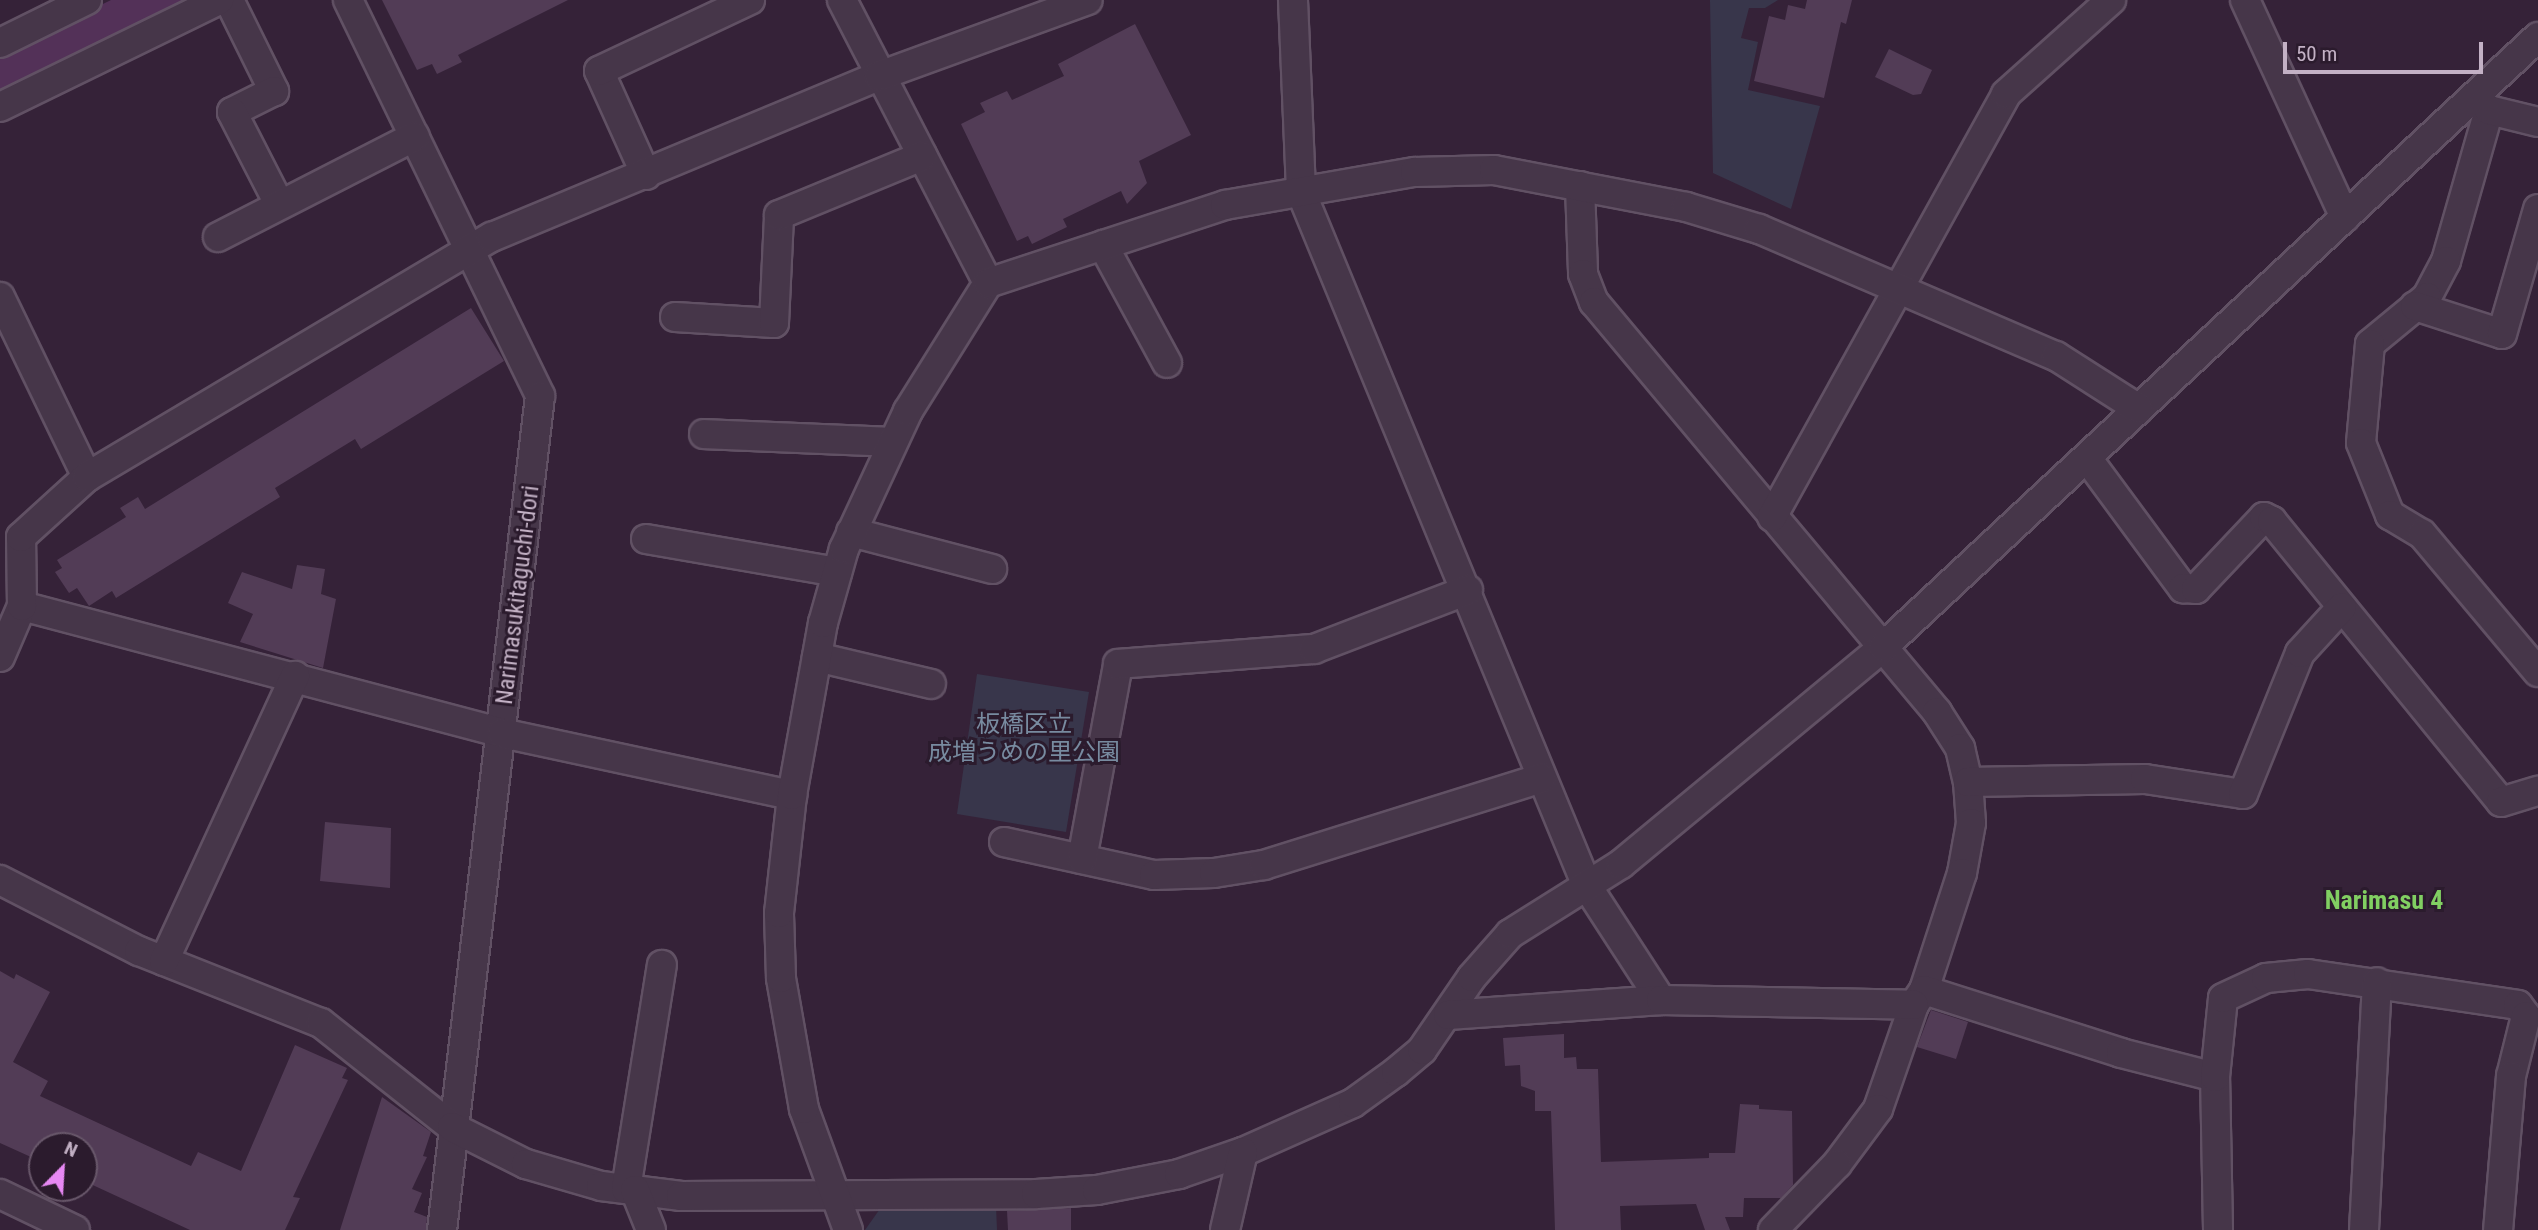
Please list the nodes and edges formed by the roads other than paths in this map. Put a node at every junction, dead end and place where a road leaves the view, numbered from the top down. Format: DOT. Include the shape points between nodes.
graph roads {
  1 [pos="87,0"];
  2 [pos="219,0"];
  3 [pos="229,0"];
  4 [pos="348,0"];
  5 [pos="750,0"];
  6 [pos="842,0"];
  7 [pos="1088,0"];
  8 [pos="1293,0"];
  9 [pos="2111,0"];
  10 [pos="2245,0"];
  11 [pos="1028,10"];
  12 [pos="2538,37"];
  13 [pos="0,43"];
  14 [pos="879,76"];
  15 [pos="2482,104"];
  16 [pos="0,107"];
  17 [pos="2538,122"];
  18 [pos="415,136"];
  19 [pos="922,156"];
  20 [pos="646,175"];
  21 [pos="1580,186"];
  22 [pos="1301,192"];
  23 [pos="279,204"];
  24 [pos="2538,209"];
  25 [pos="2345,217"];
  26 [pos="218,237"];
  27 [pos="1103,245"];
  28 [pos="472,250"];
  29 [pos="988,283"];
  30 [pos="1897,288"];
  31 [pos="0,297"];
  32 [pos="2415,306"];
  33 [pos="675,317"];
  34 [pos="1167,363"];
  35 [pos="2139,409"];
  36 [pos="704,434"];
  37 [pos="892,442"];
  38 [pos="2087,458"];
  39 [pos="87,477"];
  40 [pos="1772,517"];
  41 [pos="851,532"];
  42 [pos="646,539"];
  43 [pos="11,555"];
  44 [pos="992,569"];
  45 [pos="837,572"];
  46 [pos="1468,590"];
  47 [pos="22,606"];
  48 [pos="2342,607"];
  49 [pos="1883,648"];
  50 [pos="0,657"];
  51 [pos="817,657"];
  52 [pos="2538,672"];
  53 [pos="295,677"];
  54 [pos="931,684"];
  55 [pos="502,733"];
  56 [pos="1542,778"];
  57 [pos="1968,782"];
  58 [pos="2538,791"];
  59 [pos="792,795"];
  60 [pos="1004,842"];
  61 [pos="1082,859"];
  62 [pos="2,886"];
  63 [pos="1587,886"];
  64 [pos="164,961"];
  65 [pos="662,965"];
  66 [pos="2377,982"];
  67 [pos="1919,998"];
  68 [pos="1661,1000"];
  69 [pos="1448,1015"];
  70 [pos="2215,1077"];
  71 [pos="452,1127"];
  72 [pos="1243,1152"];
  73 [pos="631,1189"];
  74 [pos="0,1194"];
  75 [pos="833,1195"];
  76 [pos="75,1230"];
  77 [pos="442,1230"];
  78 [pos="650,1230"];
  79 [pos="848,1230"];
  80 [pos="1225,1230"];
  81 [pos="1773,1230"];
  82 [pos="2218,1230"];
  83 [pos="2364,1230"];
  84 [pos="2498,1230"];
  1 -- 13 [label="street"];
  2 -- 16 [label="street"];
  3 -- 23 [label="street" via="274,91 232,112"];
  4 -- 18 [label="street, Narimasukitaguchi-dori"];
  5 -- 20 [label="street" via="599,71"];
  6 -- 14 [label="street"];
  7 -- 11 [label="street"];
  8 -- 22 [label="street"];
  9 -- 30 [label="street" via="2006,94"];
  10 -- 25 [label="street"];
  11 -- 14 [label="street"];
  12 -- 15 [label="street"];
  14 -- 19 [label="street"];
  14 -- 20 [label="street"];
  15 -- 17 [label="street"];
  15 -- 25 [label="street"];
  15 -- 32 [label="street" via="2446,261 2439,281"];
  18 -- 23 [label="street"];
  18 -- 28 [label="street, Narimasukitaguchi-dori"];
  19 -- 29 [label="street"];
  19 -- 33 [label="street" via="779,215 774,323"];
  20 -- 28 [label="street"];
  21 -- 22 [label="street" via="1494,170 1428,171"];
  21 -- 30 [label="street" via="1686,207 1759,229"];
  21 -- 40 [label="street" via="1583,274 1594,302"];
  22 -- 27 [label="street" via="1225,205"];
  22 -- 46 [label="street"];
  23 -- 26 [label="street"];
  24 -- 32 [label="street" via="2506,336"];
  25 -- 35 [label="street"];
  27 -- 29 [label="street"];
  27 -- 34 [label="street"];
  28 -- 39 [label="street"];
  28 -- 55 [label="street, Narimasukitaguchi-dori" via="540,396"];
  29 -- 37 [label="street"];
  30 -- 35 [label="street" via="2056,355"];
  30 -- 40 [label="street"];
  31 -- 39 [label="street"];
  32 -- 52 [label="street" via="2370,344 2361,443 2390,515 2422,534"];
  35 -- 38 [label="street"];
  36 -- 37 [label="street"];
  37 -- 41 [label="street"];
  38 -- 48 [label="street" via="2183,588 2196,589 2264,517"];
  38 -- 49 [label="street"];
  39 -- 43 [label="street" via="21,537"];
  40 -- 49 [label="street"];
  41 -- 44 [label="street"];
  41 -- 45 [label="street"];
  42 -- 45 [label="street"];
  43 -- 47 [label="street"];
  45 -- 51 [label="street"];
  46 -- 56 [label="street"];
  46 -- 61 [label="street" via="1314,649 1118,664"];
  47 -- 50 [label="street"];
  47 -- 53 [label="street"];
  48 -- 57 [label="street" via="2300,653 2244,793 2145,779"];
  48 -- 58 [label="street" via="2501,802"];
  49 -- 57 [label="street" via="1937,712 1960,748"];
  49 -- 63 [label="street" via="1621,864"];
  51 -- 54 [label="street"];
  51 -- 59 [label="street"];
  53 -- 55 [label="street"];
  53 -- 64 [label="street"];
  55 -- 59 [label="street"];
  55 -- 71 [label="street, Narimasukitaguchi-dori"];
  56 -- 61 [label="street" via="1264,865 1154,875"];
  56 -- 63 [label="street"];
  57 -- 67 [label="street" via="1971,823 1962,873"];
  59 -- 75 [label="street" via="779,913 781,978 804,1109"];
  60 -- 61 [label="street"];
  62 -- 64 [label="street"];
  63 -- 68 [label="street"];
  63 -- 69 [label="street" via="1510,934 1472,977"];
  64 -- 71 [label="street" via="321,1023"];
  65 -- 73 [label="street"];
  66 -- 70 [label="street" via="2308,974 2266,978 2223,998"];
  66 -- 83 [label="street"];
  66 -- 84 [label="street" via="2518,1005 2526,1016 2511,1076"];
  67 -- 68 [label="street"];
  67 -- 70 [label="street"];
  67 -- 81 [label="street" via="1872,1118 1837,1164"];
  68 -- 69 [label="street"];
  69 -- 72 [label="street" via="1422,1049 1353,1102"];
  70 -- 82 [label="street"];
  71 -- 73 [label="street" via="526,1164"];
  71 -- 77 [label="street, Narimasukitaguchi-dori"];
  72 -- 75 [label="street" via="1179,1174 1097,1190"];
  72 -- 80 [label="street"];
  73 -- 75 [label="street" via="681,1196"];
  73 -- 78 [label="street"];
  74 -- 76 [label="street"];
  75 -- 79 [label="street"];
}
